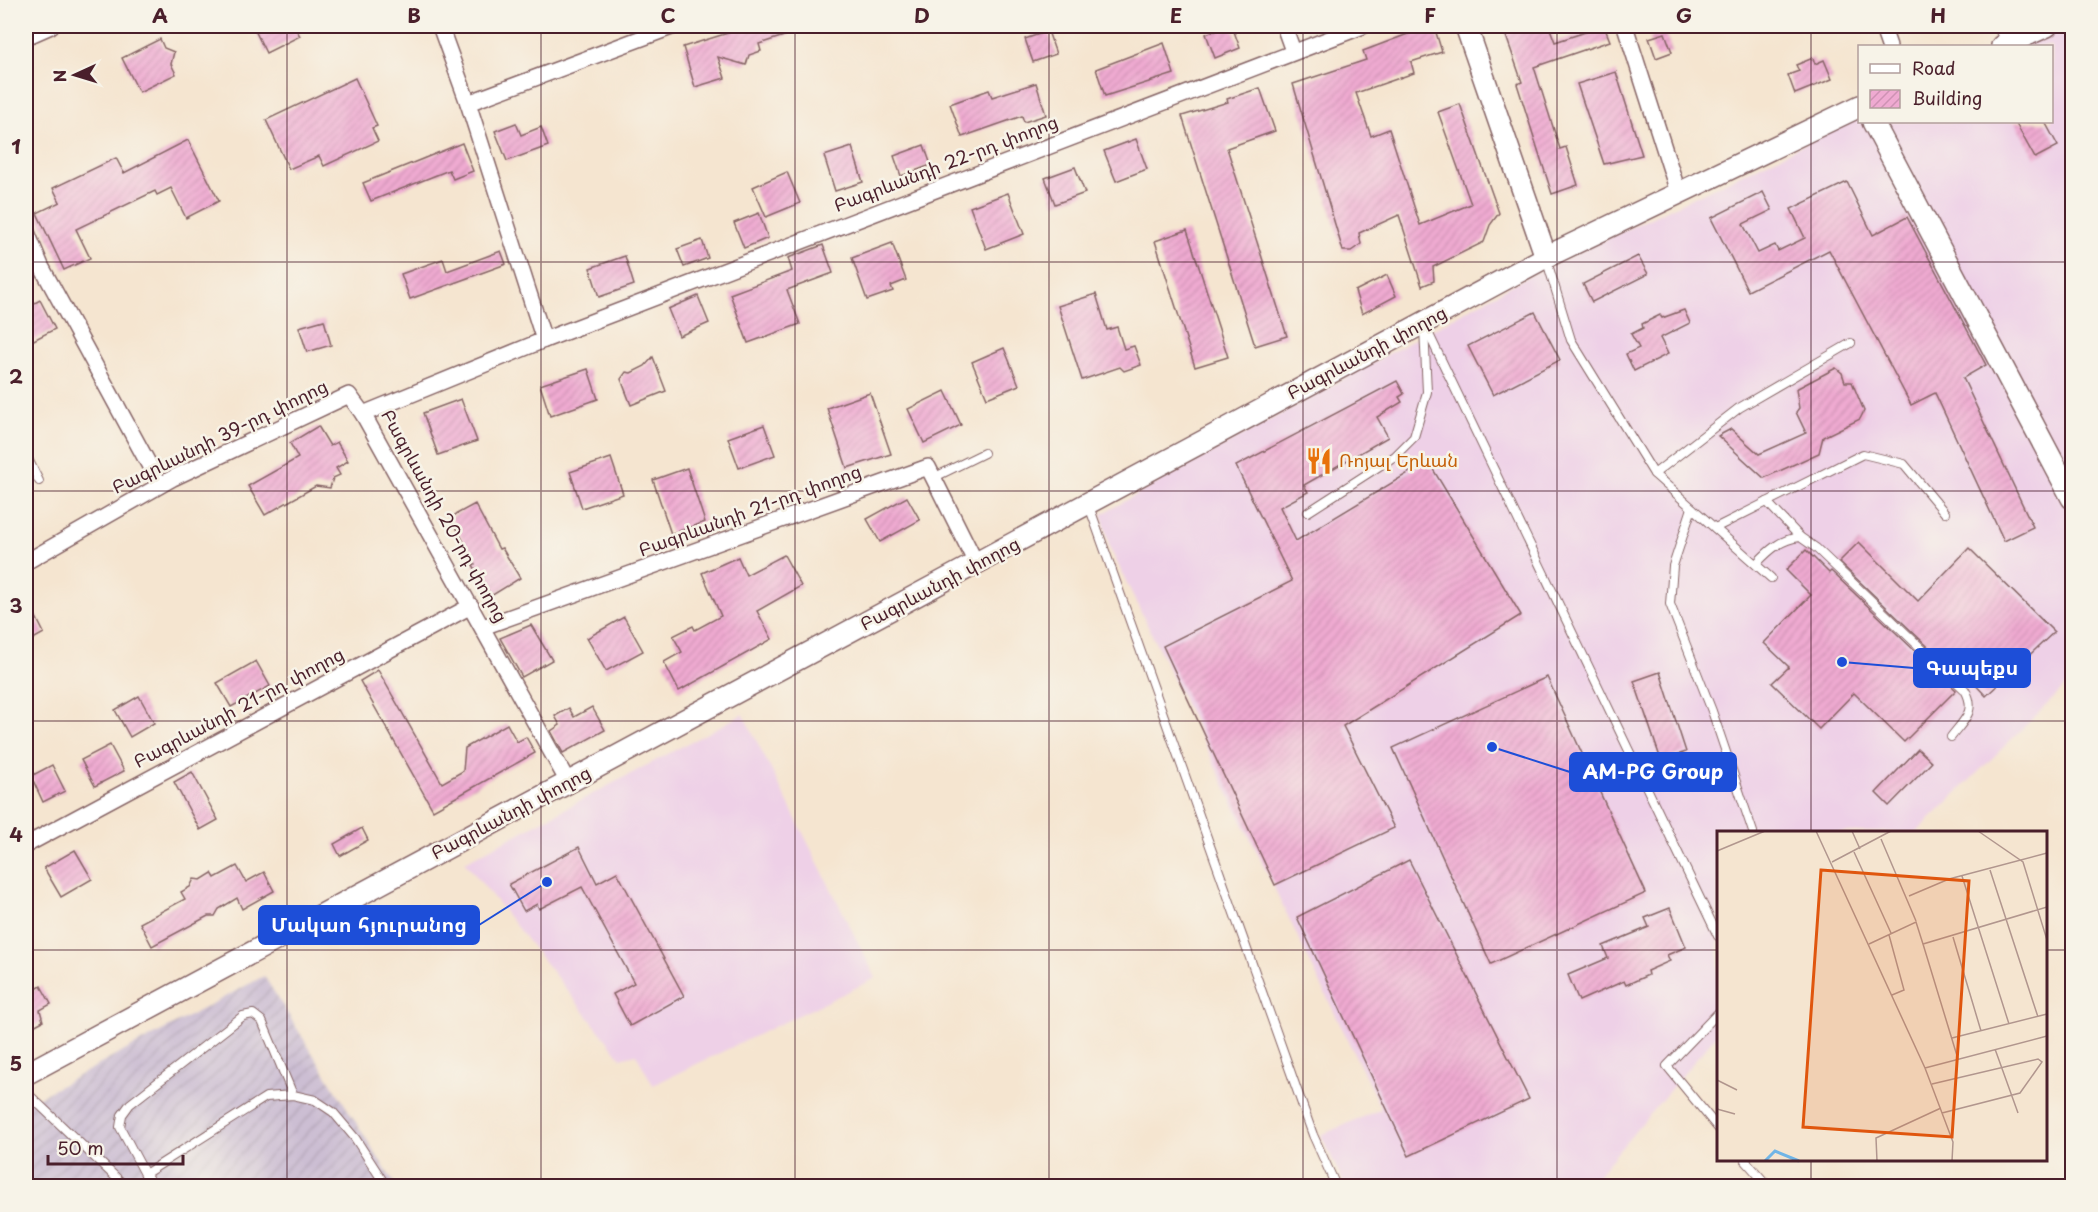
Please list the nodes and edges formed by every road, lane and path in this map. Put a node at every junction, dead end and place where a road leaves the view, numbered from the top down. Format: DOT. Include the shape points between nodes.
graph roads {
  1 [pos="51,26"];
  2 [pos="440,26"];
  3 [pos="674,26"];
  4 [pos="1284,26"];
  5 [pos="1363,26"];
  6 [pos="1466,26"];
  7 [pos="1625,26"];
  8 [pos="1882,26"];
  9 [pos="1997,26"];
  10 [pos="2047,26"];
  11 [pos="26,37"];
  12 [pos="1889,45"];
  13 [pos="2004,45"];
  14 [pos="2006,45"];
  15 [pos="1293,51"];
  16 [pos="468,103"];
  17 [pos="1858,107"];
  18 [pos="1874,123"];
  19 [pos="1678,192"];
  20 [pos="26,230"];
  21 [pos="1546,257"];
  22 [pos="41,266"];
  23 [pos="26,273"];
  24 [pos="1424,323"];
  25 [pos="544,340"];
  26 [pos="1851,343"];
  27 [pos="363,414"];
  28 [pos="984,453"];
  29 [pos="26,455"];
  30 [pos="1654,474"];
  31 [pos="933,478"];
  32 [pos="39,481"];
  33 [pos="160,485"];
  34 [pos="2073,498"];
  35 [pos="1767,502"];
  36 [pos="1088,504"];
  37 [pos="1692,508"];
  38 [pos="1308,512"];
  39 [pos="1945,513"];
  40 [pos="1715,528"];
  41 [pos="1800,537"];
  42 [pos="26,562"];
  43 [pos="1756,564"];
  44 [pos="977,565"];
  45 [pos="1771,578"];
  46 [pos="471,606"];
  47 [pos="483,627"];
  48 [pos="1951,737"];
  49 [pos="568,782"];
  50 [pos="1753,831"];
  51 [pos="26,845"];
  52 [pos="1717,932"];
  53 [pos="1717,1014"];
  54 [pos="26,1074"];
  55 [pos="26,1092"];
  56 [pos="293,1095"];
  57 [pos="1717,1126"];
  58 [pos="1746,1161"];
  59 [pos="145,1174"];
  60 [pos="125,1186"];
  61 [pos="154,1186"];
  62 [pos="386,1186"];
  63 [pos="1336,1186"];
  64 [pos="1768,1186"];
  1 -- 11 [label="street"];
  2 -- 16 [label="street"];
  3 -- 16 [label="street"];
  4 -- 15 [label="street"];
  5 -- 15 [label="street, Բագրևանդի 22-րդ փողոց"];
  6 -- 21 [label="main road"];
  7 -- 19 [label="street"];
  8 -- 12 [label="street"];
  9 -- 13 [label="lane"];
  10 -- 14 [label="main road"];
  15 -- 25 [label="street, Բագրևանդի 22-րդ փողոց"];
  16 -- 25 [label="street"];
  17 -- 19 [label="main road, Բագրևանդի փողոց"];
  18 -- 34 [label="main road"];
  19 -- 21 [label="main road, Բագրևանդի փողոց"];
  20 -- 22 [label="street"];
  21 -- 24 [label="main road, Բագրևանդի փողոց"];
  21 -- 30 [label="lane" via="1571,340"];
  22 -- 23 [label="lane"];
  22 -- 33 [label="street"];
  24 -- 36 [label="main road, Բագրևանդի փողոց"];
  24 -- 38 [label="lane" via="1427,392 1414,437 1395,456"];
  24 -- 52 [label="lane"];
  25 -- 27 [label="street, Բագրևանդի 20-րդ փողոց"];
  26 -- 30 [label="lane" via="1739,408"];
  27 -- 33 [label="street, Բագրևանդի 39-րդ փողոց" via="349,395"];
  27 -- 46 [label="street, Բագրևանդի 20-րդ փողոց"];
  28 -- 31 [label="lane"];
  29 -- 32 [label="lane"];
  30 -- 37 [label="lane"];
  31 -- 44 [label="street"];
  31 -- 47 [label="street, Բագրևանդի 21-րդ փողոց" via="928,467"];
  33 -- 42 [label="street, Բագրևանդի 39-րդ փողոց"];
  35 -- 39 [label="lane" via="1863,454 1904,464"];
  35 -- 40 [label="lane"];
  35 -- 41 [label="lane"];
  36 -- 44 [label="main road, Բագրևանդի փողոց"];
  36 -- 63 [label="lane" via="1313,1135"];
  37 -- 40 [label="lane"];
  37 -- 50 [label="lane" via="1673,566 1670,604"];
  40 -- 43 [label="lane"];
  41 -- 43 [label="lane" via="1789,538 1770,549"];
  41 -- 48 [label="lane" via="1965,690 1972,701 1971,712"];
  43 -- 45 [label="lane"];
  44 -- 49 [label="main road, Բագրևանդի փողոց"];
  46 -- 47 [label="street, Բագրևանդի 20-րդ փողոց"];
  46 -- 51 [label="street, Բագրևանդի 21-րդ փողոց"];
  47 -- 49 [label="street, Բագրևանդի 20-րդ փողոց"];
  49 -- 54 [label="main road, Բագրևանդի փողոց"];
  53 -- 57 [label="lane" via="1667,1066"];
  55 -- 60 [label="lane"];
  56 -- 59 [label="lane" via="266,1097"];
  56 -- 59 [label="lane" via="262,1021 252,1014 243,1016 130,1104 122,1115 120,1127"];
  56 -- 62 [label="lane" via="315,1100 333,1112"];
  58 -- 64 [label="lane"];
  59 -- 61 [label="lane"];
}
